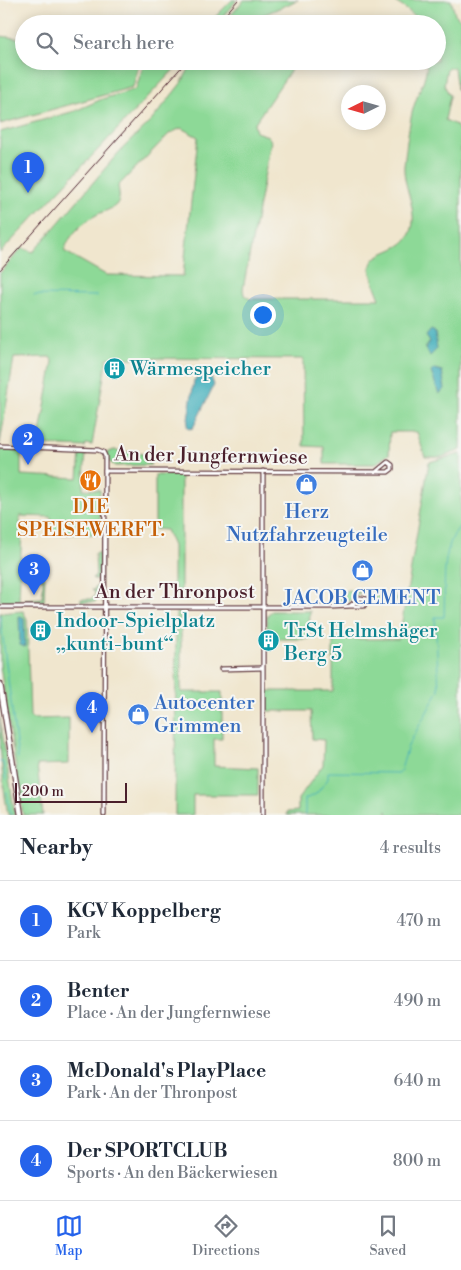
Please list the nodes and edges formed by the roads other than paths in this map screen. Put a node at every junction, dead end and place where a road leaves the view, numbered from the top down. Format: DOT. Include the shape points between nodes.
graph roads {
  1 [pos="0,446"];
  2 [pos="105,471"];
  3 [pos="263,471"];
  4 [pos="377,471"];
  5 [pos="104,606"];
  6 [pos="263,606"];
  7 [pos="350,606"];
  8 [pos="0,608"];
  9 [pos="262,668"];
  10 [pos="221,669"];
  11 [pos="0,684"];
  12 [pos="21,815"];
  13 [pos="104,815"];
  14 [pos="263,815"];
  1 -- 2 [label="street, An der Jungfernwiese" via="100,451 105,456"];
  2 -- 3 [label="street, An der Jungfernwiese"];
  2 -- 5 [label="street"];
  3 -- 4 [label="street, An der Jungfernwiese"];
  3 -- 6 [label="street"];
  4 -- 4 [label="street, An der Jungfernwiese" via="388,462 392,465 390,471"];
  5 -- 6 [label="street, An der Thronpost"];
  5 -- 8 [label="street, An der Thronpost"];
  5 -- 13 [label="street"];
  6 -- 7 [label="street, An der Thronpost"];
  6 -- 9 [label="street"];
  7 -- 7 [label="street, An der Thronpost" via="360,598 367,599 364,606"];
  9 -- 10 [label="street"];
  9 -- 14 [label="street"];
  11 -- 12 [label="main road"];
}
